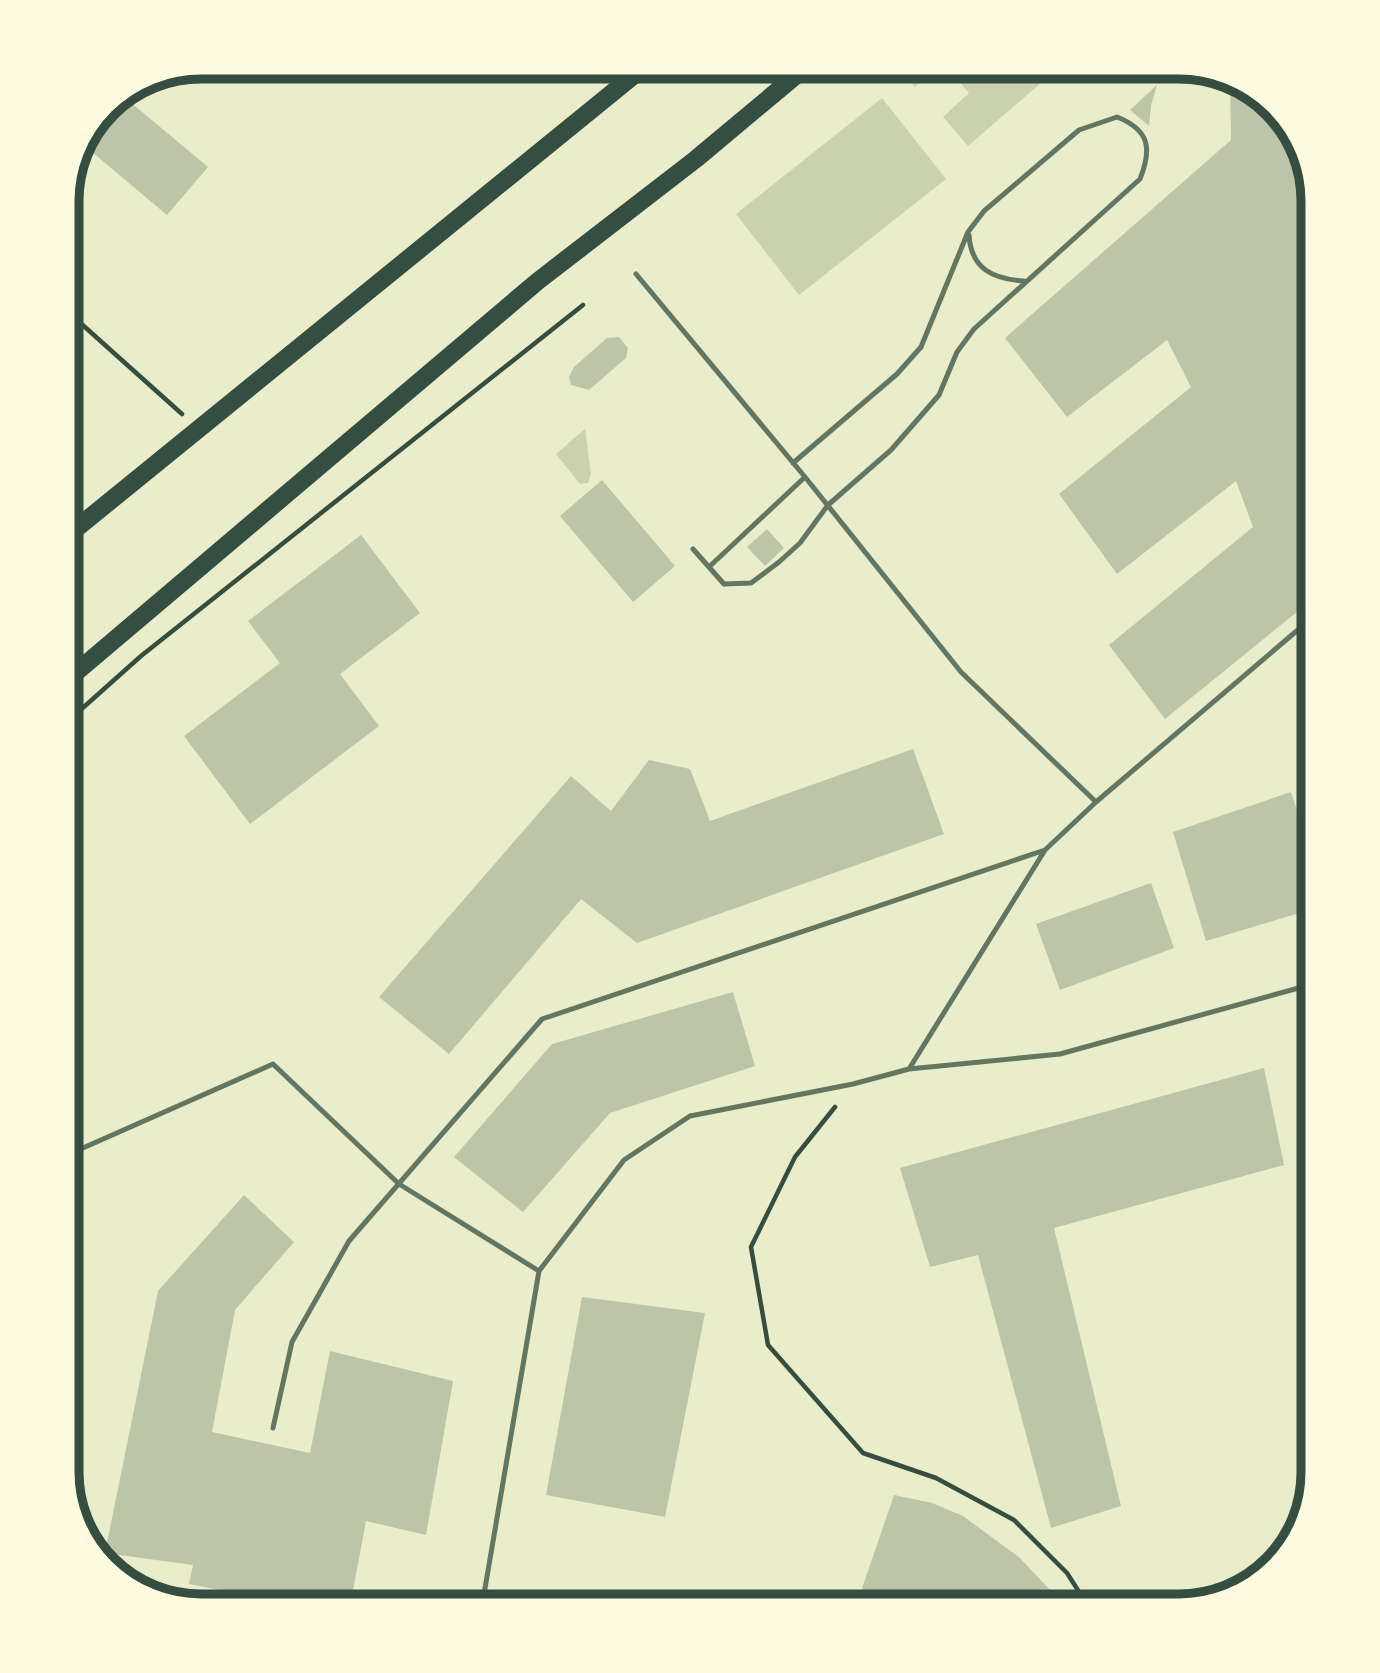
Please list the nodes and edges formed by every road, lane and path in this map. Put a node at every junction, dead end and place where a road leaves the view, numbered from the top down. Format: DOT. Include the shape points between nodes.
graph roads {
  1 [pos="629,79"];
  2 [pos="792,79"];
  3 [pos="968,232"];
  4 [pos="636,274"];
  5 [pos="1024,281"];
  6 [pos="583,305"];
  7 [pos="79,322"];
  8 [pos="199,429"];
  9 [pos="793,463"];
  10 [pos="805,477"];
  11 [pos="828,505"];
  12 [pos="79,526"];
  13 [pos="693,549"];
  14 [pos="709,567"];
  15 [pos="1301,628"];
  16 [pos="79,670"];
  17 [pos="79,711"];
  18 [pos="1096,802"];
  19 [pos="1045,850"];
  20 [pos="1301,988"];
  21 [pos="909,1069"];
  22 [pos="853,1084"];
  23 [pos="79,1149"];
  24 [pos="399,1184"];
  25 [pos="539,1271"];
  26 [pos="273,1428"];
  27 [pos="484,1594"];
  28 [pos="1080,1594"];
  1 -- 8 [label="main road"];
  2 -- 16 [label="main road" via="538,281"];
  3 -- 5 [label="lane" via="970,249 981,267 1000,279"];
  3 -- 5 [label="lane" via="996,198 1079,130 1117,117 1138,130 1149,156 1140,179"];
  3 -- 9 [label="lane" via="921,347 897,374"];
  4 -- 9 [label="lane"];
  5 -- 11 [label="lane" via="974,329 957,352 939,395 906,435"];
  6 -- 17 [label="path" via="141,656"];
  7 -- 8 [label="path"];
  8 -- 12 [label="main road"];
  9 -- 10 [label="lane"];
  10 -- 11 [label="lane"];
  10 -- 14 [label="lane"];
  11 -- 14 [label="lane" via="800,542 751,583 724,584"];
  11 -- 18 [label="lane" via="961,672"];
  13 -- 14 [label="lane"];
  15 -- 18 [label="lane"];
  18 -- 19 [label="lane"];
  19 -- 21 [label="lane"];
  19 -- 24 [label="lane" via="542,1019"];
  20 -- 21 [label="lane" via="1060,1054"];
  21 -- 22 [label="lane"];
  22 -- 25 [label="lane" via="690,1116 624,1160"];
  22 -- 28 [label="path" via="795,1157 751,1247 768,1346 863,1453 936,1478 1014,1521 1067,1573"];
  23 -- 24 [label="lane" via="273,1064"];
  24 -- 25 [label="lane"];
  24 -- 26 [label="lane" via="349,1241 292,1342"];
  25 -- 27 [label="lane"];
}
